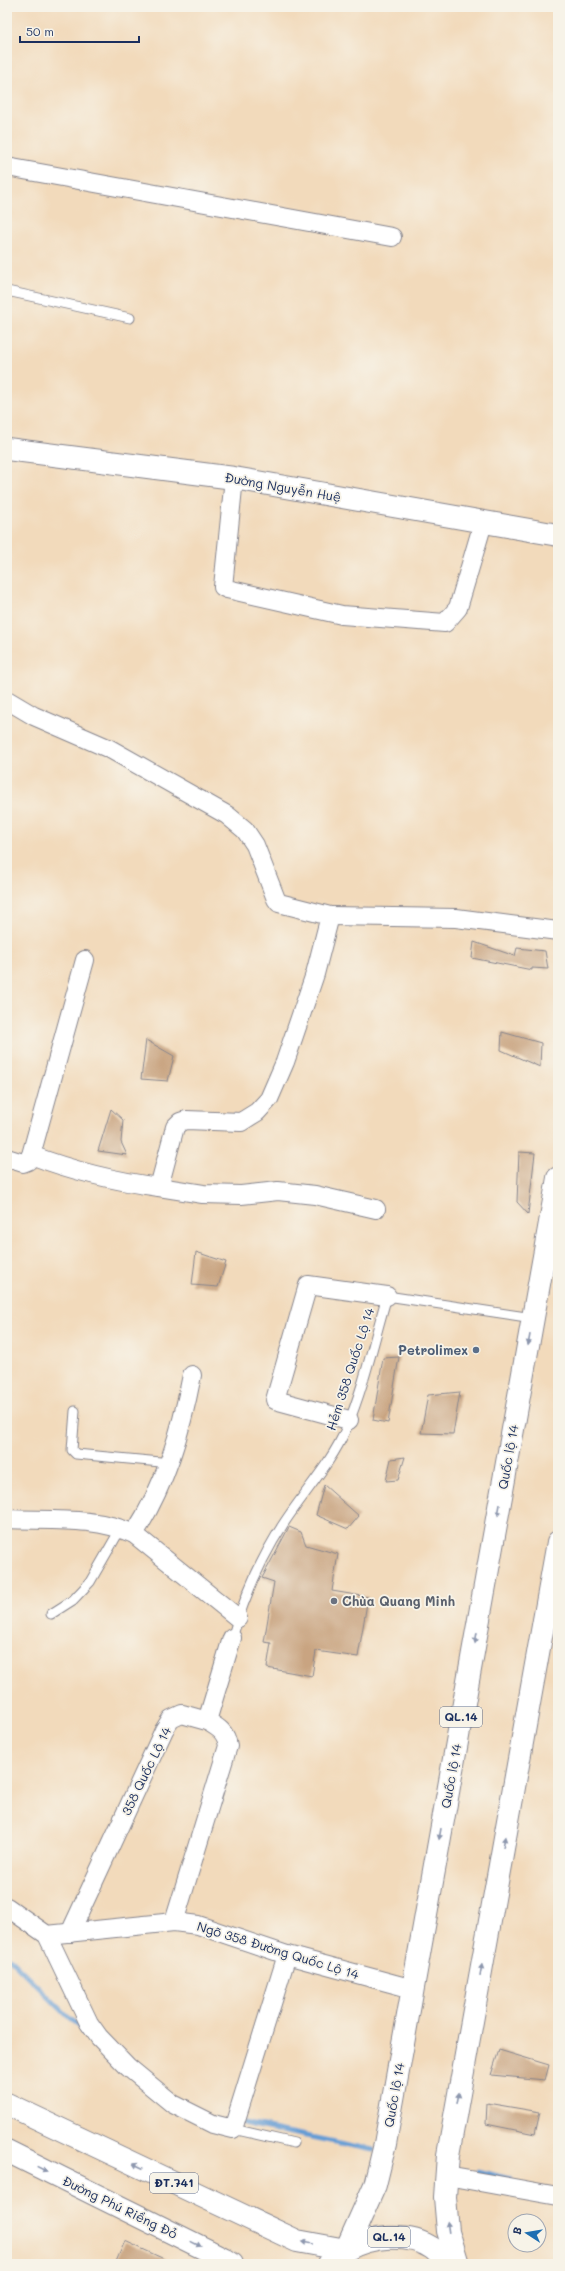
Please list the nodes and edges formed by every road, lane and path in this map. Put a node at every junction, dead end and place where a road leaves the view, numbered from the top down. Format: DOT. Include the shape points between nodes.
graph roads {
  1 [pos="7,167"];
  2 [pos="392,237"];
  3 [pos="7,292"];
  4 [pos="130,318"];
  5 [pos="7,448"];
  6 [pos="234,478"];
  7 [pos="483,523"];
  8 [pos="558,535"];
  9 [pos="7,700"];
  10 [pos="330,916"];
  11 [pos="558,931"];
  12 [pos="85,960"];
  13 [pos="31,1155"];
  14 [pos="7,1158"];
  15 [pos="558,1178"];
  16 [pos="159,1187"];
  17 [pos="376,1209"];
  18 [pos="549,1278"];
  19 [pos="387,1296"];
  20 [pos="533,1318"];
  21 [pos="192,1375"];
  22 [pos="75,1411"];
  23 [pos="349,1420"];
  24 [pos="170,1463"];
  25 [pos="7,1519"];
  26 [pos="128,1531"];
  27 [pos="558,1542"];
  28 [pos="51,1614"];
  29 [pos="238,1618"];
  30 [pos="232,1638"];
  31 [pos="207,1721"];
  32 [pos="7,1907"];
  33 [pos="174,1922"];
  34 [pos="70,1933"];
  35 [pos="47,1935"];
  36 [pos="287,1955"];
  37 [pos="413,1989"];
  38 [pos="7,2104"];
  39 [pos="233,2129"];
  40 [pos="294,2143"];
  41 [pos="7,2151"];
  42 [pos="447,2176"];
  43 [pos="558,2196"];
  44 [pos="337,2257"];
  45 [pos="232,2264"];
  46 [pos="448,2264"];
  47 [pos="458,2264"];
  1 -- 2 [label="street"];
  3 -- 4 [label="lane"];
  5 -- 6 [label="main road, Đường Nguyễn Huệ"];
  6 -- 7 [label="main road, Đường Nguyễn Huệ"];
  6 -- 7 [label="street" via="223,587 227,590 342,615 445,623 458,608"];
  7 -- 8 [label="main road, Đường Nguyễn Huệ"];
  9 -- 10 [label="street" via="34,716 110,749 227,815 245,830 254,845 279,903"];
  10 -- 11 [label="street" via="456,918"];
  10 -- 16 [label="street" via="315,974 285,1062 269,1099 257,1112 241,1122 180,1122 175,1127"];
  12 -- 13 [label="street"];
  13 -- 14 [label="street" via="23,1164"];
  13 -- 16 [label="street" via="68,1169 113,1181"];
  15 -- 18 [label="main road, Quốc lộ 14 / QL.14"];
  16 -- 17 [label="street" via="203,1194 241,1195 278,1191 315,1195"];
  18 -- 20 [label="main road, Quốc lộ 14 / QL.14"];
  19 -- 20 [label="lane, Hẻm 358 Quốc Lộ 14"];
  19 -- 23 [label="lane, Hẻm 358 Quốc Lộ 14"];
  19 -- 23 [label="street" via="308,1285 275,1400"];
  20 -- 37 [label="main road, Quốc lộ 14 / QL.14, one-way"];
  21 -- 24 [label="street"];
  22 -- 24 [label="lane" via="73,1453"];
  23 -- 29 [label="lane, Hẻm 358 Quốc Lộ 14" via="332,1455 266,1554"];
  24 -- 26 [label="street" via="145,1517"];
  25 -- 26 [label="street" via="98,1522"];
  26 -- 28 [label="lane" via="90,1582 73,1600"];
  26 -- 29 [label="street"];
  42 -- 27 [label="main road, one-way" via="448,2156"];
  29 -- 30 [label="lane"];
  30 -- 31 [label="street"];
  31 -- 33 [label="street, 358 Quốc Lộ 14" via="226,1735 228,1746"];
  31 -- 34 [label="street, 358 Quốc Lộ 14" via="182,1714 171,1719"];
  32 -- 35 [label="street"];
  33 -- 34 [label="street, Ngõ 358 Đường Quốc Lộ 14"];
  33 -- 36 [label="street, Ngõ 358 Đường Quốc Lộ 14" via="198,1925"];
  34 -- 35 [label="street, Ngõ 358 Đường Quốc Lộ 14"];
  35 -- 39 [label="street" via="78,2004 99,2037 144,2081 173,2104 213,2124"];
  36 -- 37 [label="street, Ngõ 358 Đường Quốc Lộ 14"];
  36 -- 39 [label="street"];
  37 -- 44 [label="main road, Quốc lộ 14 / QL.14" via="385,2144 375,2185"];
  44 -- 38 [label="main road, ĐT.741, one-way" via="297,2241"];
  39 -- 40 [label="lane"];
  41 -- 45 [label="main road, Đường Phú Riềng Đỏ, one-way"];
  42 -- 43 [label="street"];
  47 -- 42 [label="main road, one-way" via="448,2231 445,2197"];
  44 -- 46 [label="main road, QL.14" via="366,2241 389,2237 411,2240 432,2248"];
}
